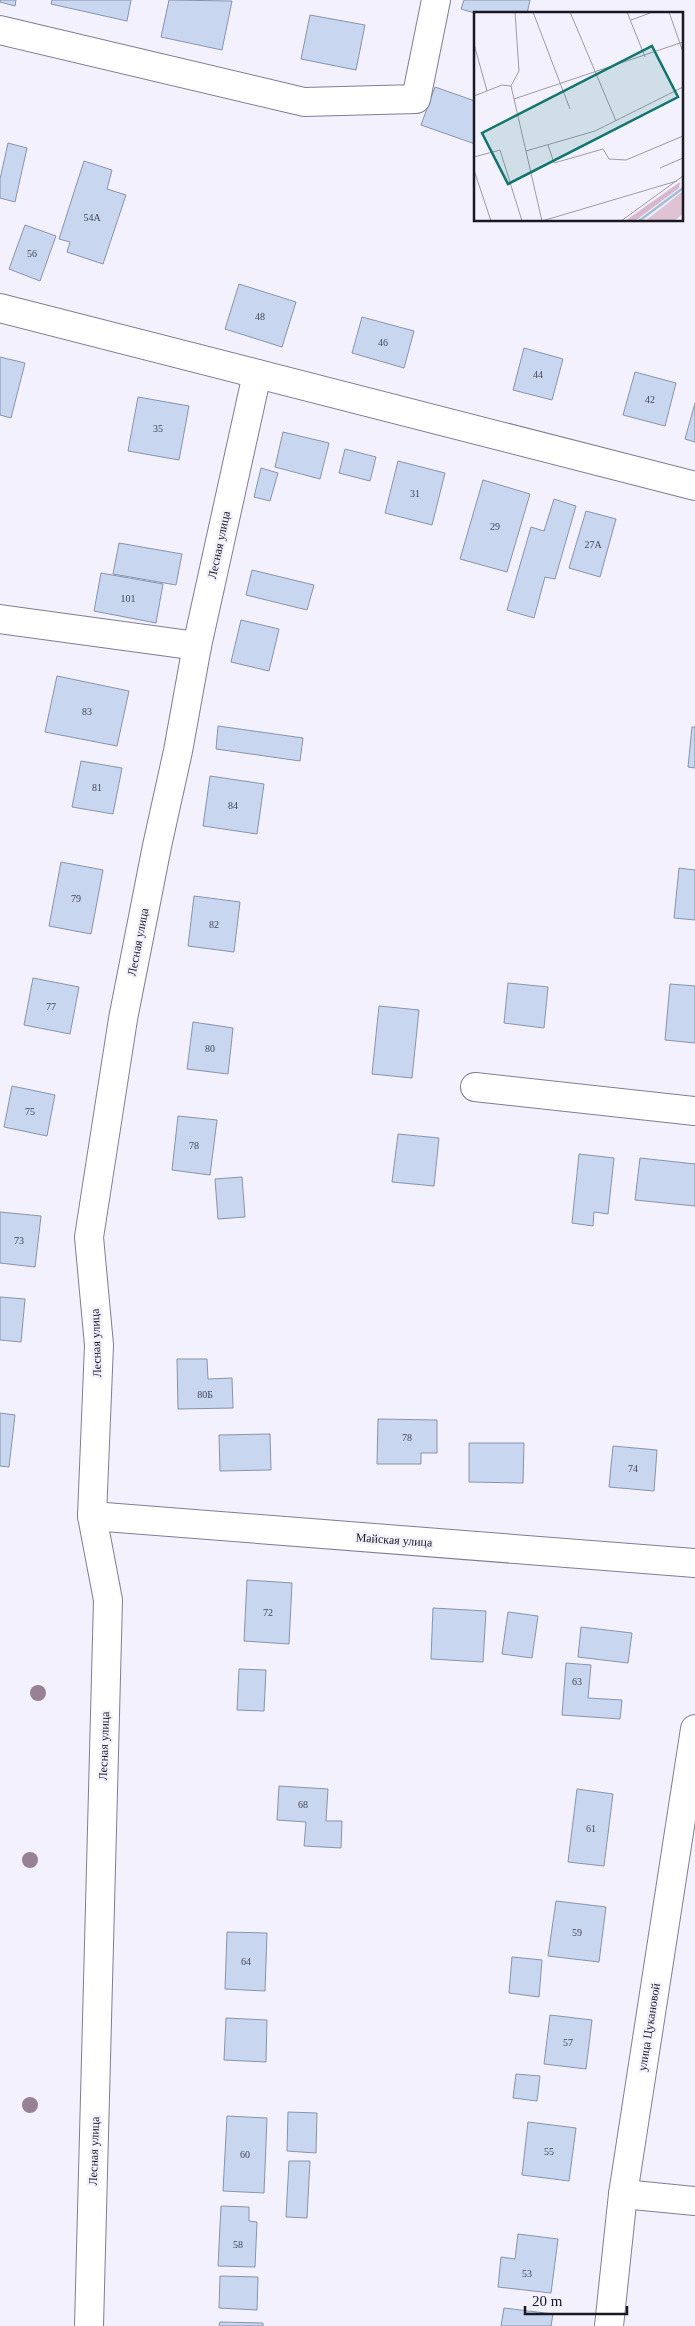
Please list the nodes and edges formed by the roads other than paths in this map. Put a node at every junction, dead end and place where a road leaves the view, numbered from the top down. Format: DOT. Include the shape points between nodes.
graph roads {
  1 [pos="436,0"];
  2 [pos="0,30"];
  3 [pos="0,308"];
  4 [pos="257,374"];
  5 [pos="695,486"];
  6 [pos="0,619"];
  7 [pos="197,646"];
  8 [pos="475,1087"];
  9 [pos="695,1111"];
  10 [pos="92,1516"];
  11 [pos="695,1564"];
  12 [pos="695,1729"];
  13 [pos="623,2194"];
  14 [pos="695,2201"];
  15 [pos="89,2326"];
  16 [pos="609,2326"];
  1 -- 2 [label="street" via="416,99 304,102"];
  3 -- 4 [label="street"];
  4 -- 5 [label="street"];
  4 -- 7 [label="street, Лесная улица"];
  6 -- 7 [label="street"];
  7 -- 10 [label="street, Лесная улица" via="123,1019 89,1237 99,1345"];
  8 -- 9 [label="street"];
  10 -- 11 [label="street, Майская улица"];
  10 -- 15 [label="street, Лесная улица" via="108,1600"];
  12 -- 13 [label="street, улица Цукановой"];
  13 -- 14 [label="street"];
  13 -- 16 [label="street, улица Цукановой"];
}
